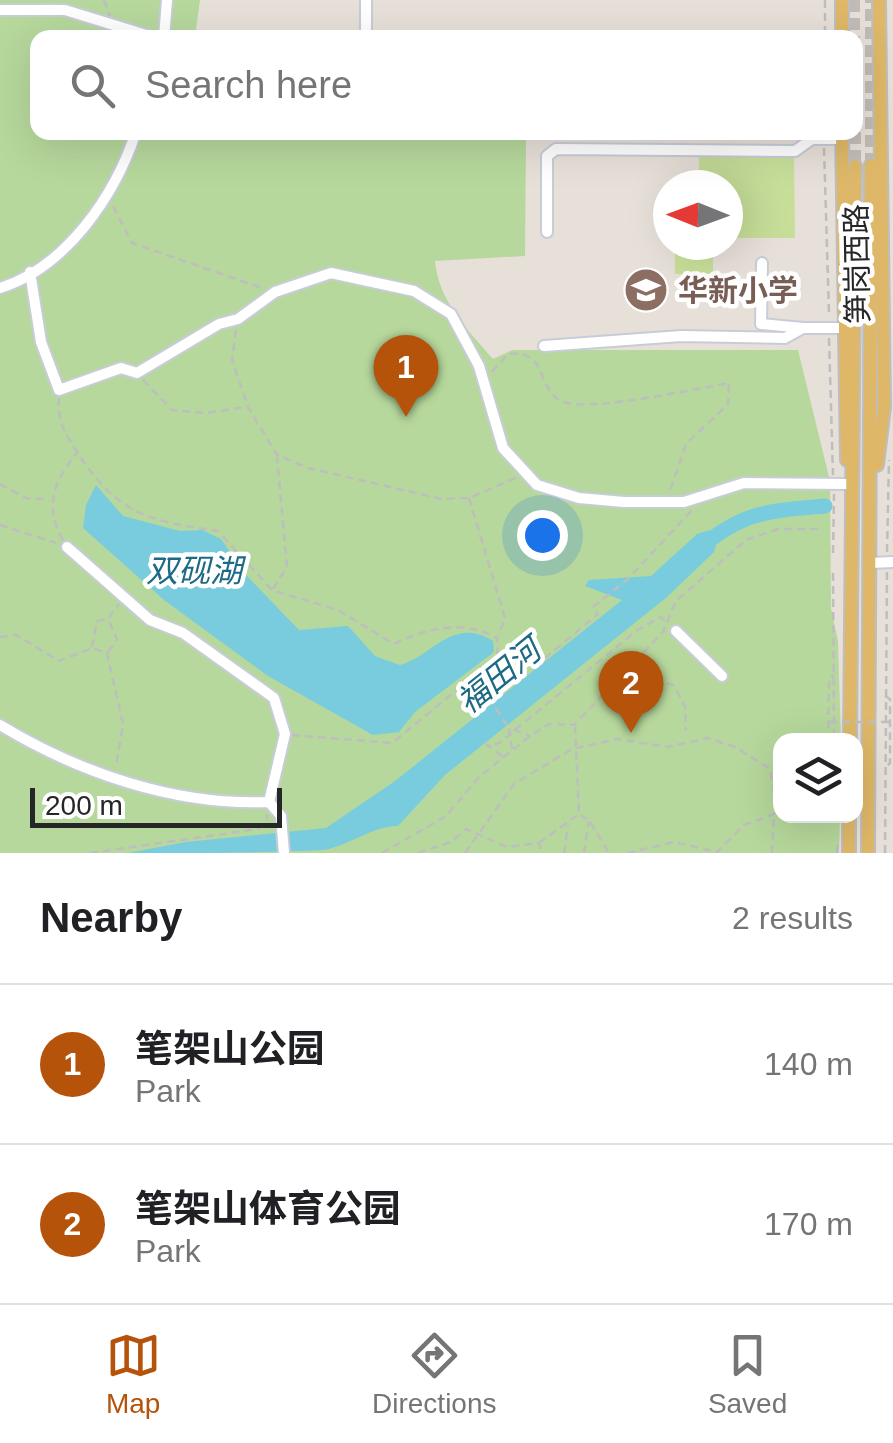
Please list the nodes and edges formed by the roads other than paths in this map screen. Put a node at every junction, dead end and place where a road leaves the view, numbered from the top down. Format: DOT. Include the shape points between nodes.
graph roads {
  1 [pos="167,0"];
  2 [pos="366,0"];
  3 [pos="842,0"];
  4 [pos="879,0"];
  5 [pos="0,10"];
  6 [pos="134,30"];
  7 [pos="165,30"];
  8 [pos="366,30"];
  9 [pos="842,30"];
  10 [pos="134,140"];
  11 [pos="807,140"];
  12 [pos="842,140"];
  13 [pos="854,166"];
  14 [pos="870,166"];
  15 [pos="547,232"];
  16 [pos="762,263"];
  17 [pos="30,272"];
  18 [pos="0,288"];
  19 [pos="804,328"];
  20 [pos="843,328"];
  21 [pos="544,346"];
  22 [pos="849,484"];
  23 [pos="853,526"];
  24 [pos="870,527"];
  25 [pos="67,547"];
  26 [pos="891,562"];
  27 [pos="870,563"];
  28 [pos="852,585"];
  29 [pos="870,586"];
  30 [pos="671,627"];
  31 [pos="722,676"];
  32 [pos="0,725"];
  33 [pos="850,733"];
  34 [pos="267,802"];
  35 [pos="850,823"];
  36 [pos="284,853"];
  37 [pos="849,853"];
  38 [pos="868,853"];
  1 -- 7 [label="street"];
  2 -- 8 [label="street"];
  3 -- 9 [label="main road"];
  4 -- 24 [label="main road, 笋岗西路" via="884,407"];
  5 -- 6 [label="street" via="65,10"];
  10 -- 17 [label="street" via="88,223"];
  11 -- 15 [label="street" via="795,150 556,149 547,156"];
  12 -- 20 [label="main road, 笋岗西路"];
  13 -- 23 [label="main road, 笋岗西路"];
  14 -- 24 [label="main road, 笋岗西路"];
  16 -- 19 [label="street" via="761,324"];
  17 -- 18 [label="street"];
  17 -- 22 [label="street" via="41,342 60,390 121,368 137,373 275,292 331,273 428,296 451,314 484,382 503,448 538,485 579,498 684,502 744,483"];
  19 -- 20 [label="street"];
  19 -- 21 [label="street" via="785,338 681,336"];
  20 -- 22 [label="main road, 笋岗西路"];
  22 -- 23 [label="main road, 笋岗西路"];
  23 -- 28 [label="main road, 笋岗西路"];
  24 -- 27 [label="main road, 笋岗西路"];
  25 -- 34 [label="street" via="150,620 182,633 274,698 285,734"];
  26 -- 27 [label="street"];
  27 -- 29 [label="main road, 笋岗西路"];
  28 -- 29 [label="main road"];
  28 -- 33 [label="main road, 笋岗西路"];
  29 -- 38 [label="main road, 笋岗西路"];
  30 -- 31 [label="street"];
  32 -- 34 [label="street" via="114,777 220,802"];
  34 -- 36 [label="street" via="281,816"];
  35 -- 37 [label="main road"];
}
